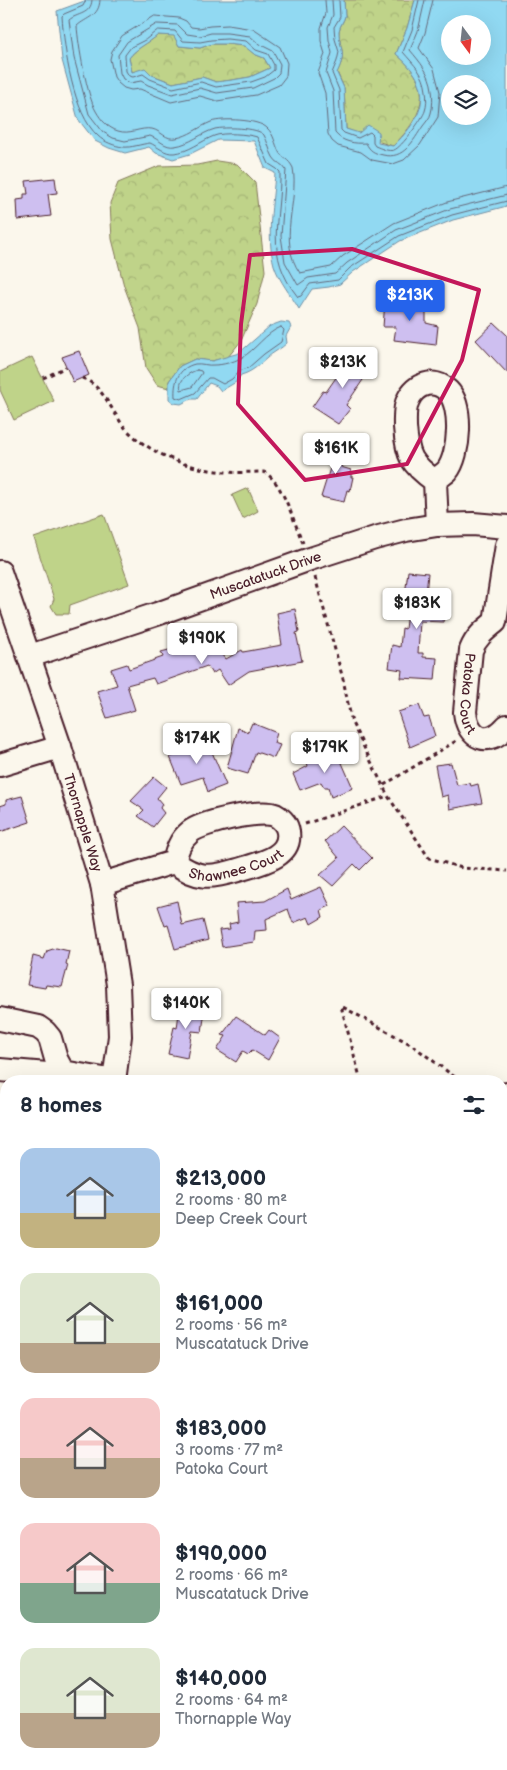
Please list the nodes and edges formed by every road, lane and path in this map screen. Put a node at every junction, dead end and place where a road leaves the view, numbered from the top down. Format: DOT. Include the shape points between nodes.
graph roads {
  1 [pos="66,367"];
  2 [pos="43,378"];
  3 [pos="82,378"];
  4 [pos="435,481"];
  5 [pos="437,526"];
  6 [pos="507,527"];
  7 [pos="507,545"];
  8 [pos="310,559"];
  9 [pos="0,572"];
  10 [pos="501,627"];
  11 [pos="30,656"];
  12 [pos="507,726"];
  13 [pos="472,731"];
  14 [pos="60,747"];
  15 [pos="0,765"];
  16 [pos="384,785"];
  17 [pos="388,796"];
  18 [pos="288,830"];
  19 [pos="174,862"];
  20 [pos="507,871"];
  21 [pos="102,884"];
  22 [pos="0,1019"];
  23 [pos="0,1070"];
  24 [pos="63,1072"];
  25 [pos="80,1075"];
  26 [pos="116,1075"];
  27 [pos="360,1075"];
  28 [pos="452,1075"];
  1 -- 2 [label="path"];
  3 -- 8 [label="path" via="96,387 129,432 166,456 204,469 268,474 280,491"];
  4 -- 5 [label="street"];
  5 -- 6 [label="street, Muscatatuck Drive" via="473,524"];
  5 -- 8 [label="street, Muscatatuck Drive" via="375,538"];
  7 -- 10 [label="street, Patoka Court"];
  8 -- 11 [label="street, Muscatatuck Drive"];
  8 -- 16 [label="path" via="352,723"];
  9 -- 11 [label="street, Thornapple Way"];
  10 -- 13 [label="street, Patoka Court" via="479,636 471,650 465,712"];
  11 -- 14 [label="street, Thornapple Way"];
  12 -- 13 [label="street, Patoka Court" via="489,738 479,737"];
  13 -- 16 [label="path"];
  14 -- 15 [label="street"];
  14 -- 21 [label="street, Thornapple Way"];
  16 -- 17 [label="path"];
  17 -- 18 [label="path"];
  17 -- 20 [label="path" via="429,858 462,868"];
  18 -- 19 [label="street, Shawnee Court" via="290,840 276,856 220,875 193,874"];
  18 -- 19 [label="street, Shawnee Court" via="283,820 265,812 221,821 192,830 183,838"];
  19 -- 21 [label="street, Shawnee Court"];
  21 -- 26 [label="street, Thornapple Way" via="118,985 120,1036"];
  22 -- 24 [label="street" via="45,1032"];
  23 -- 24 [label="street" via="47,1074"];
  24 -- 25 [label="street"];
  27 -- 28 [label="path" via="341,1006 412,1045"];
}
